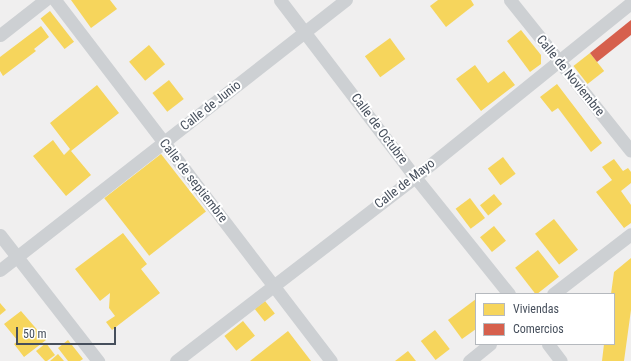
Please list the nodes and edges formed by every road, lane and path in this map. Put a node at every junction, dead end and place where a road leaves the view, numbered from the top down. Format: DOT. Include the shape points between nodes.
graph roads {
  1 [pos="45,0"];
  2 [pos="56,0"];
  3 [pos="280,0"];
  4 [pos="346,0"];
  5 [pos="510,0"];
  6 [pos="631,3"];
  7 [pos="305,32"];
  8 [pos="0,35"];
  9 [pos="558,62"];
  10 [pos="164,143"];
  11 [pos="631,151"];
  12 [pos="415,176"];
  13 [pos="631,234"];
  14 [pos="0,235"];
  15 [pos="16,258"];
  16 [pos="0,270"];
  17 [pos="273,286"];
  18 [pos="508,293"];
  19 [pos="554,293"];
  20 [pos="489,345"];
  21 [pos="549,345"];
  22 [pos="98,361"];
  23 [pos="176,361"];
  24 [pos="331,361"];
  25 [pos="469,361"];
  26 [pos="561,361"];
  1 -- 8 [label="street"];
  2 -- 10 [label="street, Calle de septiembre"];
  3 -- 7 [label="street, Calle de Octubre"];
  4 -- 7 [label="street, Calle de Junio"];
  5 -- 9 [label="street, Calle de Noviembre"];
  6 -- 9 [label="street, Calle de Mayo"];
  7 -- 10 [label="street, Calle de Junio"];
  7 -- 12 [label="street, Calle de Octubre"];
  9 -- 11 [label="street, Calle de Noviembre"];
  9 -- 12 [label="street, Calle de Mayo"];
  10 -- 15 [label="street, Calle de Junio"];
  10 -- 17 [label="street, Calle de septiembre"];
  12 -- 17 [label="street, Calle de Mayo"];
  12 -- 18 [label="street, Calle de Octubre"];
  13 -- 19 [label="street"];
  14 -- 15 [label="street"];
  15 -- 16 [label="street, Calle de Junio"];
  15 -- 22 [label="street"];
  17 -- 23 [label="street, Calle de Mayo"];
  17 -- 24 [label="street, Calle de septiembre"];
  20 -- 25 [label="street"];
  21 -- 26 [label="street"];
}
